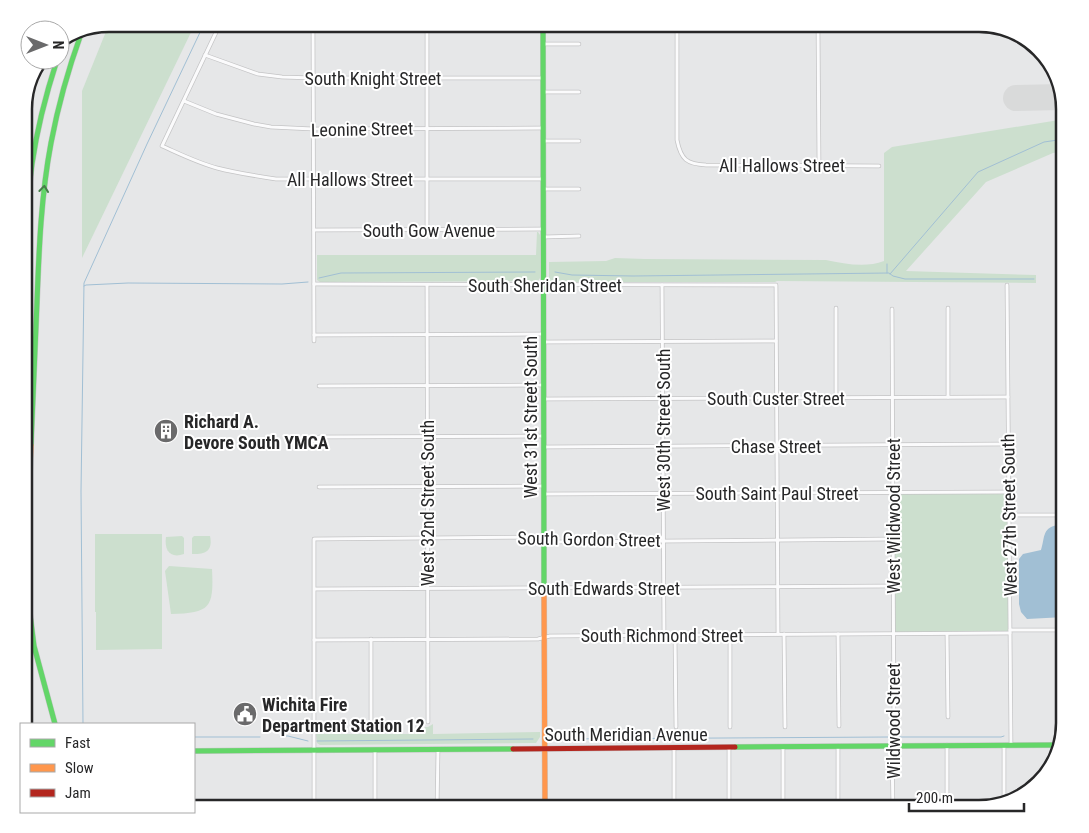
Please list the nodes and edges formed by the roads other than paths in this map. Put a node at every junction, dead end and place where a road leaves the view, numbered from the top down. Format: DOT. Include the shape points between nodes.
graph roads {
  1 [pos="216,32"];
  2 [pos="313,32"];
  3 [pos="427,32"];
  4 [pos="543,32"];
  5 [pos="677,32"];
  6 [pos="818,32"];
  7 [pos="80,38"];
  8 [pos="543,44"];
  9 [pos="579,44"];
  10 [pos="205,55"];
  11 [pos="54,70"];
  12 [pos="313,78"];
  13 [pos="427,78"];
  14 [pos="543,78"];
  15 [pos="543,92"];
  16 [pos="579,92"];
  17 [pos="184,102"];
  18 [pos="427,128"];
  19 [pos="543,128"];
  20 [pos="313,129"];
  21 [pos="579,140"];
  22 [pos="543,141"];
  23 [pos="33,159"];
  24 [pos="819,166"];
  25 [pos="879,166"];
  26 [pos="543,178"];
  27 [pos="313,179"];
  28 [pos="427,179"];
  29 [pos="544,189"];
  30 [pos="579,189"];
  31 [pos="544,229"];
  32 [pos="314,230"];
  33 [pos="427,230"];
  34 [pos="579,236"];
  35 [pos="544,237"];
  36 [pos="314,284"];
  37 [pos="544,284"];
  38 [pos="427,285"];
  39 [pos="662,285"];
  40 [pos="1007,285"];
  41 [pos="836,308"];
  42 [pos="948,308"];
  43 [pos="892,309"];
  44 [pos="544,334"];
  45 [pos="314,335"];
  46 [pos="427,335"];
  47 [pos="314,341"];
  48 [pos="776,341"];
  49 [pos="544,342"];
  50 [pos="663,342"];
  51 [pos="427,385"];
  52 [pos="544,385"];
  53 [pos="319,386"];
  54 [pos="948,397"];
  55 [pos="1008,397"];
  56 [pos="663,398"];
  57 [pos="776,398"];
  58 [pos="836,398"];
  59 [pos="892,398"];
  60 [pos="544,399"];
  61 [pos="33,408"];
  62 [pos="427,436"];
  63 [pos="544,436"];
  64 [pos="318,437"];
  65 [pos="1008,444"];
  66 [pos="892,445"];
  67 [pos="663,446"];
  68 [pos="776,446"];
  69 [pos="544,447"];
  70 [pos="544,486"];
  71 [pos="319,487"];
  72 [pos="427,487"];
  73 [pos="892,492"];
  74 [pos="1009,492"];
  75 [pos="664,493"];
  76 [pos="776,493"];
  77 [pos="544,494"];
  78 [pos="1009,515"];
  79 [pos="1056,515"];
  80 [pos="427,538"];
  81 [pos="893,539"];
  82 [pos="544,540"];
  83 [pos="664,540"];
  84 [pos="776,540"];
  85 [pos="893,586"];
  86 [pos="777,587"];
  87 [pos="427,588"];
  88 [pos="544,588"];
  89 [pos="664,588"];
  90 [pos="314,589"];
  91 [pos="1056,630"];
  92 [pos="1010,632"];
  93 [pos="675,634"];
  94 [pos="730,634"];
  95 [pos="778,634"];
  96 [pos="784,634"];
  97 [pos="838,634"];
  98 [pos="893,634"];
  99 [pos="947,634"];
  100 [pos="664,635"];
  101 [pos="544,636"];
  102 [pos="33,639"];
  103 [pos="428,639"];
  104 [pos="314,640"];
  105 [pos="370,640"];
  106 [pos="948,717"];
  107 [pos="428,722"];
  108 [pos="55,723"];
  109 [pos="371,723"];
  110 [pos="840,726"];
  111 [pos="676,727"];
  112 [pos="730,727"];
  113 [pos="785,727"];
  114 [pos="1004,745"];
  115 [pos="1011,745"];
  116 [pos="1053,745"];
  117 [pos="838,746"];
  118 [pos="893,746"];
  119 [pos="947,746"];
  120 [pos="674,747"];
  121 [pos="729,747"];
  122 [pos="783,747"];
  123 [pos="545,748"];
  124 [pos="438,749"];
  125 [pos="314,750"];
  126 [pos="375,750"];
  127 [pos="195,751"];
  128 [pos="1004,796"];
  129 [pos="314,801"];
  130 [pos="375,801"];
  131 [pos="436,801"];
  132 [pos="545,801"];
  133 [pos="674,801"];
  134 [pos="729,801"];
  135 [pos="784,801"];
  136 [pos="838,801"];
  137 [pos="893,801"];
  138 [pos="947,801"];
  1 -- 10 [label="street"];
  2 -- 12 [label="street"];
  3 -- 13 [label="street"];
  4 -- 8 [label="main road, West 31st Street South"];
  5 -- 24 [label="street, All Hallows Street" via="677,140 679,151 686,160 706,165"];
  6 -- 24 [label="street"];
  61 -- 7 [label="main road, one-way" via="44,187 61,99"];
  8 -- 9 [label="street"];
  8 -- 14 [label="main road, West 31st Street South"];
  10 -- 12 [label="street, South Knight Street" via="258,74"];
  10 -- 17 [label="street"];
  11 -- 23 [label="main road"];
  12 -- 13 [label="street, South Knight Street"];
  12 -- 20 [label="street"];
  13 -- 14 [label="street, South Knight Street"];
  13 -- 18 [label="street"];
  14 -- 15 [label="main road, West 31st Street South"];
  15 -- 16 [label="street"];
  15 -- 19 [label="main road, West 31st Street South"];
  17 -- 20 [label="street, Leonine Street" via="254,124"];
  17 -- 27 [label="street, All Hallows Street" via="162,146 237,173 276,179"];
  18 -- 19 [label="street, Leonine Street"];
  18 -- 20 [label="street, Leonine Street"];
  18 -- 28 [label="street"];
  19 -- 22 [label="main road, West 31st Street South"];
  20 -- 27 [label="street"];
  21 -- 22 [label="street"];
  22 -- 26 [label="main road, West 31st Street South"];
  24 -- 25 [label="street, All Hallows Street"];
  26 -- 28 [label="street, All Hallows Street"];
  26 -- 29 [label="main road, West 31st Street South"];
  27 -- 28 [label="street, All Hallows Street"];
  27 -- 32 [label="street"];
  28 -- 33 [label="street"];
  29 -- 30 [label="street"];
  29 -- 31 [label="main road, West 31st Street South"];
  31 -- 33 [label="street, South Gow Avenue"];
  31 -- 35 [label="main road, West 31st Street South"];
  32 -- 33 [label="street, South Gow Avenue"];
  32 -- 36 [label="street"];
  34 -- 35 [label="street"];
  35 -- 37 [label="main road, West 31st Street South"];
  36 -- 38 [label="street, South Sheridan Street"];
  36 -- 45 [label="street"];
  37 -- 38 [label="street, South Sheridan Street"];
  37 -- 39 [label="street, South Sheridan Street"];
  37 -- 44 [label="main road, West 31st Street South"];
  38 -- 46 [label="street, West 32nd Street South"];
  39 -- 48 [label="street, South Sheridan Street" via="776,285"];
  39 -- 50 [label="street, West 30th Street South"];
  40 -- 55 [label="street, West 27th Street South"];
  41 -- 58 [label="street"];
  42 -- 54 [label="street"];
  43 -- 59 [label="street, West Wildwood Street"];
  44 -- 46 [label="street"];
  44 -- 49 [label="main road, West 31st Street South"];
  45 -- 46 [label="street"];
  45 -- 47 [label="street"];
  46 -- 51 [label="street, West 32nd Street South"];
  48 -- 50 [label="street"];
  48 -- 57 [label="street"];
  49 -- 50 [label="street"];
  49 -- 52 [label="main road, West 31st Street South"];
  50 -- 56 [label="street, West 30th Street South"];
  51 -- 52 [label="street"];
  51 -- 53 [label="street"];
  51 -- 62 [label="street, West 32nd Street South"];
  52 -- 60 [label="main road, West 31st Street South"];
  54 -- 55 [label="street, South Custer Street"];
  54 -- 59 [label="street, South Custer Street"];
  55 -- 65 [label="street, West 27th Street South"];
  56 -- 57 [label="street, South Custer Street"];
  56 -- 60 [label="street, South Custer Street"];
  56 -- 67 [label="street, West 30th Street South"];
  57 -- 58 [label="street, South Custer Street"];
  57 -- 68 [label="street"];
  58 -- 59 [label="street, South Custer Street"];
  59 -- 66 [label="street, West Wildwood Street"];
  60 -- 63 [label="main road, West 31st Street South"];
  62 -- 63 [label="street"];
  62 -- 64 [label="street"];
  62 -- 72 [label="street, West 32nd Street South"];
  63 -- 69 [label="main road, West 31st Street South"];
  65 -- 66 [label="street, Chase Street"];
  65 -- 74 [label="street, West 27th Street South"];
  66 -- 68 [label="street, Chase Street"];
  66 -- 73 [label="street, West Wildwood Street"];
  67 -- 68 [label="street, Chase Street"];
  67 -- 69 [label="street, Chase Street"];
  67 -- 75 [label="street, West 30th Street South"];
  68 -- 76 [label="street"];
  69 -- 70 [label="main road, West 31st Street South"];
  70 -- 72 [label="street"];
  70 -- 77 [label="main road, West 31st Street South"];
  71 -- 72 [label="street"];
  72 -- 80 [label="street, West 32nd Street South"];
  73 -- 74 [label="street, South Saint Paul Street"];
  73 -- 76 [label="street, South Saint Paul Street"];
  73 -- 81 [label="street, West Wildwood Street"];
  74 -- 78 [label="street, West 27th Street South"];
  75 -- 76 [label="street, South Saint Paul Street"];
  75 -- 77 [label="street, South Saint Paul Street"];
  75 -- 83 [label="street, West 30th Street South"];
  76 -- 84 [label="street"];
  77 -- 82 [label="main road, West 31st Street South"];
  78 -- 79 [label="street"];
  78 -- 92 [label="street, West 27th Street South"];
  80 -- 82 [label="street, South Gordon Street" via="539,537"];
  80 -- 87 [label="street, West 32nd Street South"];
  80 -- 90 [label="street, South Gordon Street" via="314,539"];
  81 -- 84 [label="street, South Gordon Street"];
  81 -- 85 [label="street, West Wildwood Street"];
  82 -- 83 [label="street, South Gordon Street"];
  82 -- 88 [label="main road, West 31st Street South"];
  83 -- 84 [label="street, South Gordon Street"];
  83 -- 89 [label="street, West 30th Street South"];
  84 -- 86 [label="street"];
  85 -- 86 [label="street, South Edwards Street"];
  85 -- 98 [label="street, West Wildwood Street"];
  86 -- 89 [label="street, South Edwards Street"];
  86 -- 95 [label="street"];
  87 -- 88 [label="street, South Edwards Street"];
  87 -- 90 [label="street, South Edwards Street"];
  87 -- 103 [label="street, West 32nd Street South"];
  88 -- 89 [label="street, South Edwards Street"];
  88 -- 101 [label="main road, West 31st Street South"];
  89 -- 100 [label="street, West 30th Street South"];
  90 -- 104 [label="street"];
  91 -- 92 [label="street, South Richmond Street"];
  92 -- 99 [label="street, South Richmond Street"];
  92 -- 115 [label="street, West 27th Street South"];
  93 -- 94 [label="street, South Richmond Street"];
  93 -- 100 [label="street, South Richmond Street"];
  93 -- 111 [label="street"];
  94 -- 95 [label="street, South Richmond Street"];
  94 -- 112 [label="street"];
  95 -- 96 [label="street, South Richmond Street"];
  96 -- 97 [label="street, South Richmond Street"];
  96 -- 113 [label="street"];
  97 -- 98 [label="street, South Richmond Street"];
  97 -- 110 [label="street"];
  98 -- 99 [label="street, South Richmond Street"];
  98 -- 118 [label="street, Wildwood Street"];
  99 -- 106 [label="street"];
  100 -- 101 [label="street, South Richmond Street"];
  101 -- 103 [label="street, South Richmond Street"];
  101 -- 123 [label="main road, West 31st Street South"];
  102 -- 108 [label="main road"];
  103 -- 105 [label="street, South Richmond Street"];
  103 -- 107 [label="street, West 32nd Street South"];
  104 -- 105 [label="street, South Richmond Street"];
  104 -- 125 [label="street"];
  105 -- 109 [label="street"];
  114 -- 115 [label="main road, South Meridian Avenue"];
  114 -- 119 [label="main road, South Meridian Avenue"];
  114 -- 128 [label="street"];
  115 -- 116 [label="main road, South Meridian Avenue"];
  117 -- 118 [label="main road, South Meridian Avenue"];
  117 -- 122 [label="main road, South Meridian Avenue"];
  117 -- 136 [label="street"];
  118 -- 119 [label="main road, South Meridian Avenue"];
  118 -- 137 [label="street, Wildwood Street"];
  119 -- 138 [label="street"];
  120 -- 121 [label="main road, South Meridian Avenue"];
  120 -- 123 [label="main road, South Meridian Avenue"];
  120 -- 133 [label="street"];
  121 -- 122 [label="main road, South Meridian Avenue"];
  121 -- 134 [label="street"];
  122 -- 135 [label="street"];
  123 -- 124 [label="main road, South Meridian Avenue"];
  123 -- 132 [label="main road, West 31st Street South"];
  124 -- 126 [label="main road, South Meridian Avenue"];
  124 -- 131 [label="street"];
  125 -- 126 [label="main road, South Meridian Avenue"];
  125 -- 127 [label="main road, South Meridian Avenue"];
  125 -- 129 [label="street"];
  126 -- 130 [label="street"];
}
